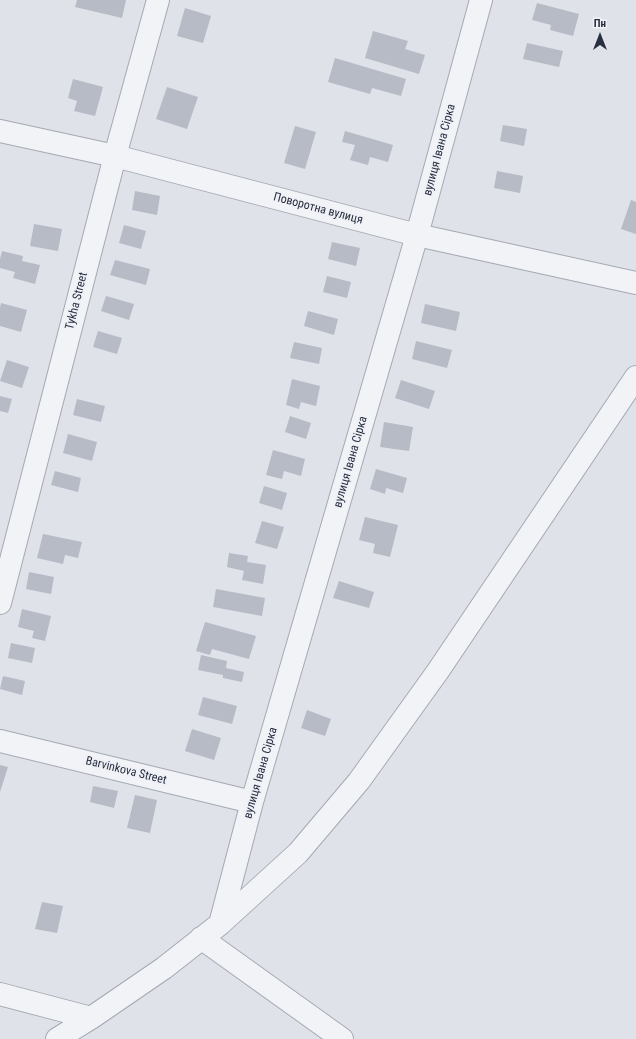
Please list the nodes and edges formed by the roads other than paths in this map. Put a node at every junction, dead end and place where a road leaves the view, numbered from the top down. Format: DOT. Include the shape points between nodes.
graph roads {
  1 [pos="158,0"];
  2 [pos="481,0"];
  3 [pos="0,131"];
  4 [pos="115,156"];
  5 [pos="417,235"];
  6 [pos="636,284"];
  7 [pos="636,377"];
  8 [pos="0,603"];
  9 [pos="0,741"];
  10 [pos="252,802"];
  11 [pos="220,924"];
  12 [pos="201,938"];
  13 [pos="0,994"];
  14 [pos="91,1018"];
  15 [pos="57,1039"];
  16 [pos="342,1039"];
  1 -- 4 [label="street, Tykha Street"];
  2 -- 5 [label="street, вулиця Івана Сірка"];
  3 -- 4 [label="street, Поворотна вулиця"];
  4 -- 5 [label="street, Поворотна вулиця"];
  4 -- 8 [label="street, Tykha Street"];
  5 -- 6 [label="street, Поворотна вулиця"];
  5 -- 10 [label="street, вулиця Івана Сірка"];
  7 -- 11 [label="street" via="438,671 359,781 298,853"];
  9 -- 10 [label="street, Barvinkova Street"];
  10 -- 11 [label="street, вулиця Івана Сірка"];
  11 -- 12 [label="street"];
  12 -- 14 [label="street" via="164,968"];
  12 -- 16 [label="street"];
  13 -- 14 [label="street"];
  14 -- 15 [label="street"];
}
